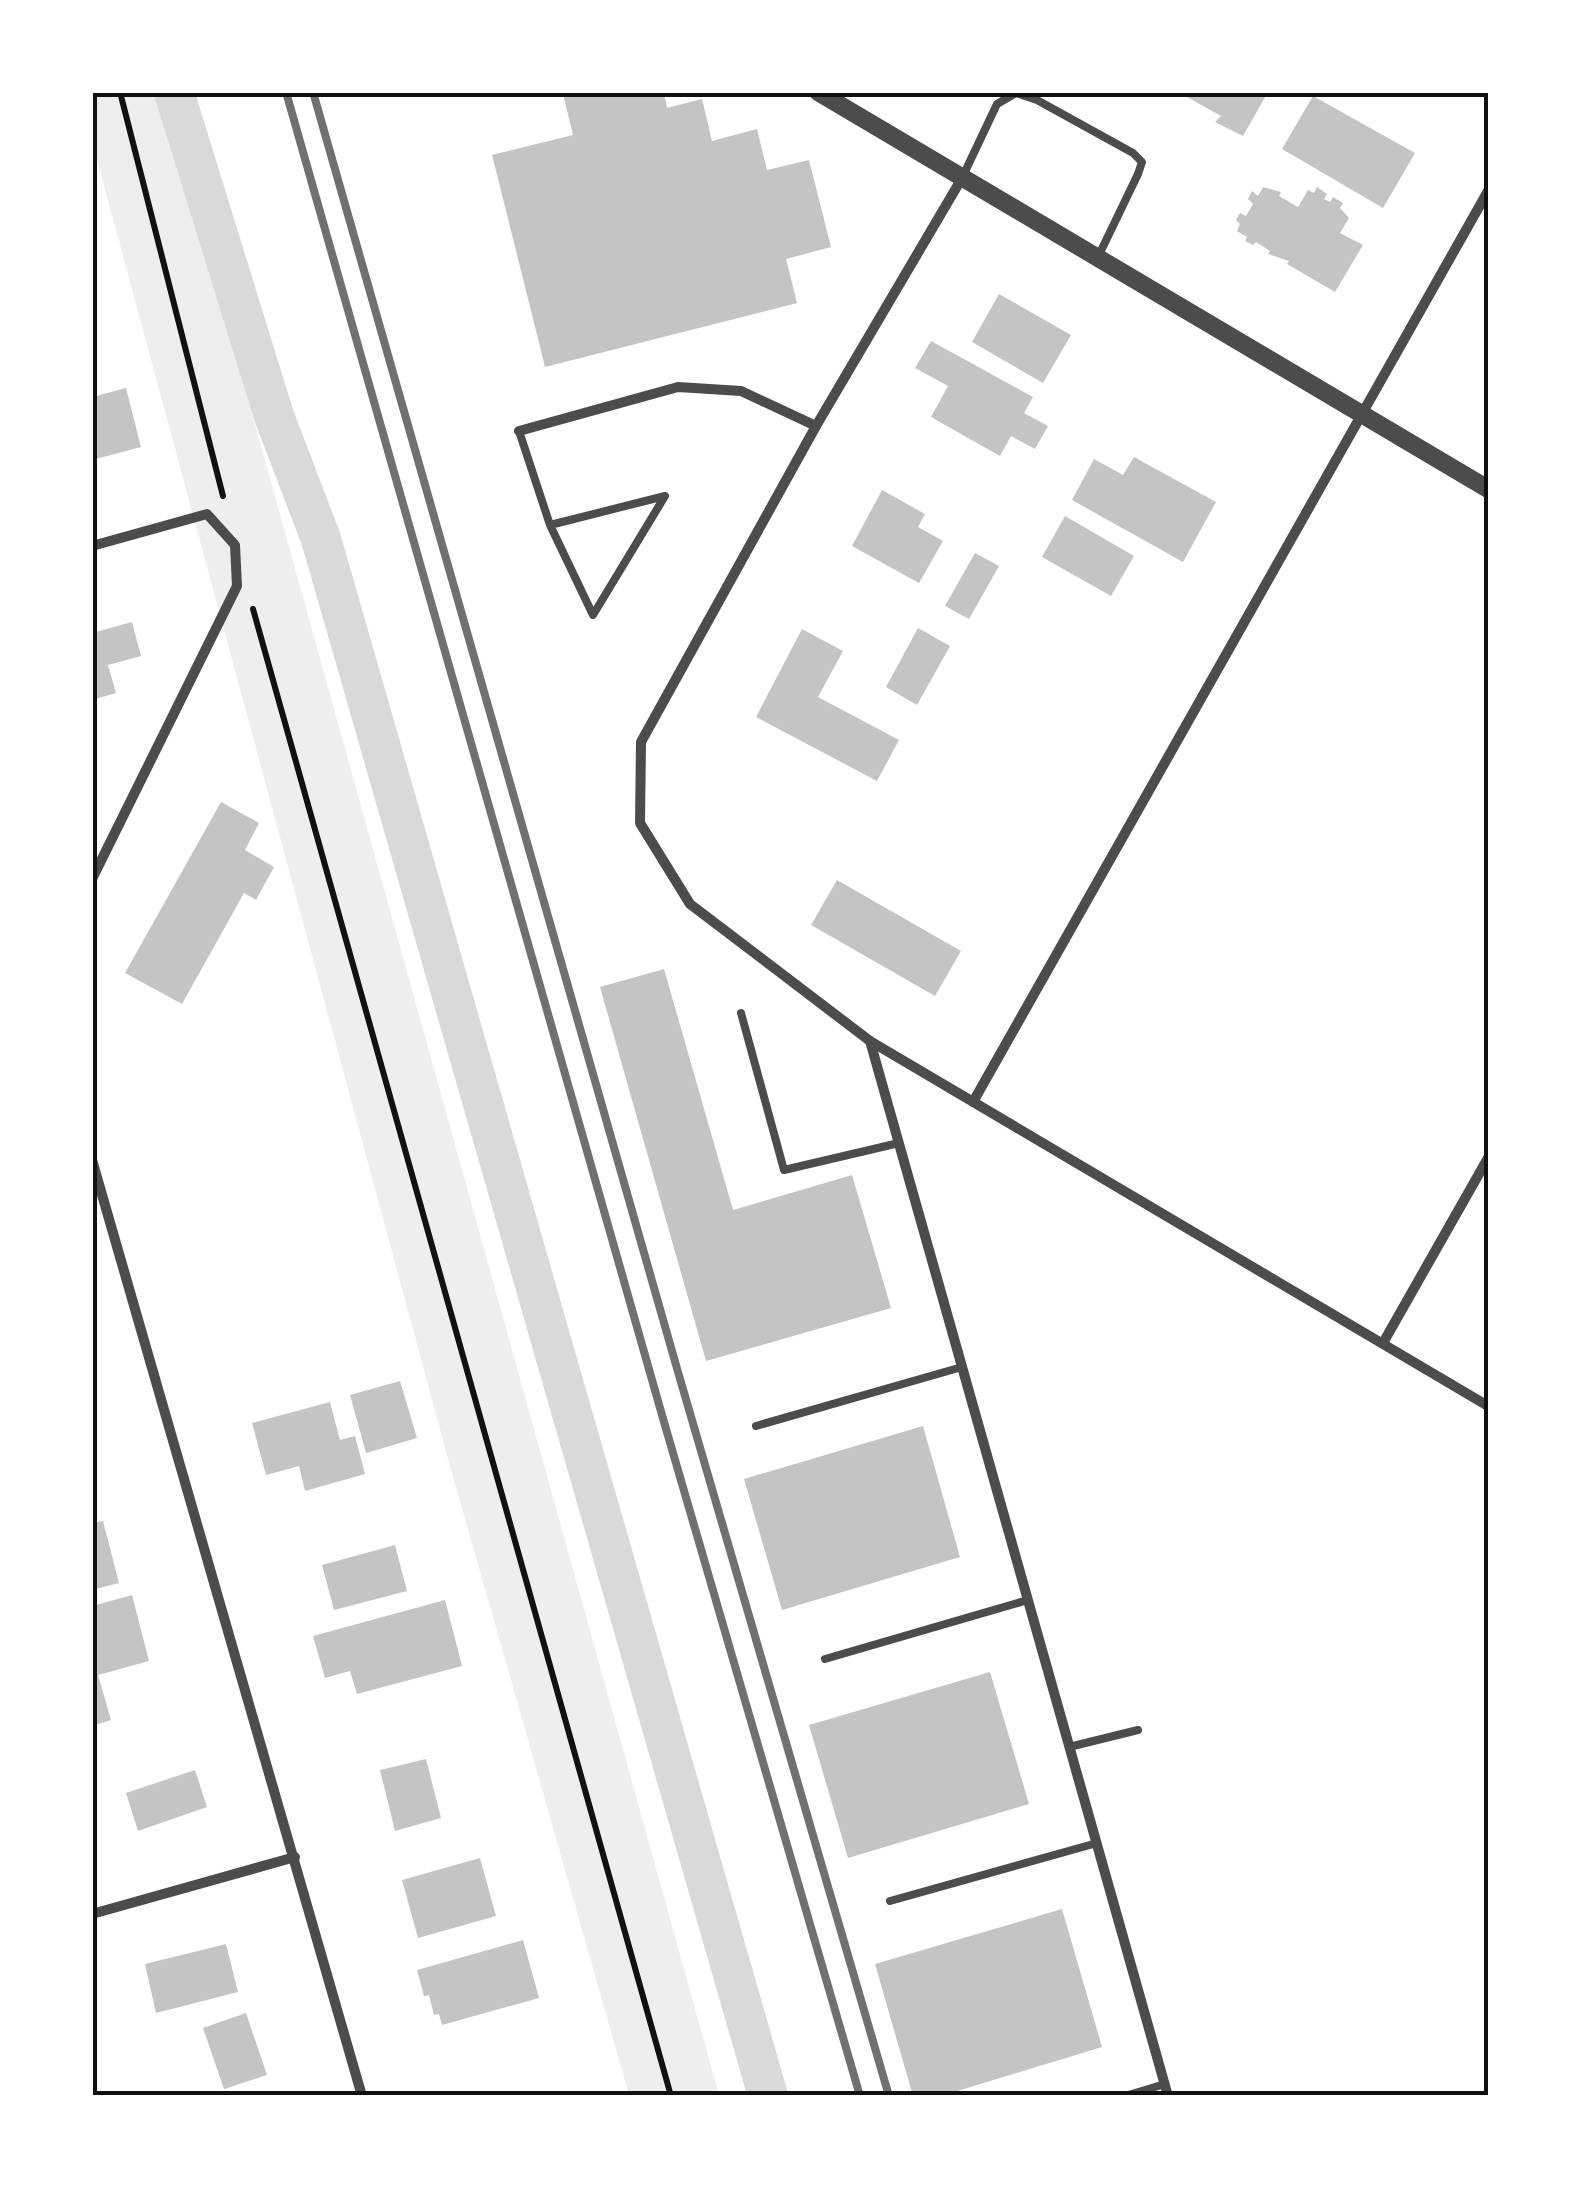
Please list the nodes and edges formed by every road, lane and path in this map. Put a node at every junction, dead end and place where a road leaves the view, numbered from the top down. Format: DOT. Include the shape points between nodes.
graph roads {
  1 [pos="120,92"];
  2 [pos="818,92"];
  3 [pos="962,178"];
  4 [pos="1488,192"];
  5 [pos="1098,258"];
  6 [pos="1363,415"];
  7 [pos="816,426"];
  8 [pos="520,431"];
  9 [pos="1488,489"];
  10 [pos="550,526"];
  11 [pos="236,545"];
  12 [pos="92,546"];
  13 [pos="252,603"];
  14 [pos="92,879"];
  15 [pos="741,1013"];
  16 [pos="870,1040"];
  17 [pos="973,1102"];
  18 [pos="899,1143"];
  19 [pos="1488,1158"];
  20 [pos="92,1160"];
  21 [pos="1383,1344"];
  22 [pos="962,1367"];
  23 [pos="1488,1406"];
  24 [pos="756,1426"];
  25 [pos="1028,1600"];
  26 [pos="826,1659"];
  27 [pos="1138,1730"];
  28 [pos="1070,1747"];
  29 [pos="1097,1844"];
  30 [pos="295,1857"];
  31 [pos="890,1900"];
  32 [pos="92,1914"];
  33 [pos="1167,2090"];
  34 [pos="362,2096"];
  35 [pos="670,2096"];
  36 [pos="1124,2096"];
  1 -- 11 [label="path"];
  2 -- 3 [label="street"];
  3 -- 5 [label="street"];
  3 -- 5 [label="lane" via="997,104 1016,93 1133,153 1142,162"];
  3 -- 7 [label="street"];
  4 -- 6 [label="street"];
  5 -- 6 [label="street"];
  6 -- 9 [label="street"];
  6 -- 17 [label="street"];
  7 -- 8 [label="street" via="741,391 678,387"];
  7 -- 16 [label="street" via="641,742 640,823 690,904"];
  8 -- 10 [label="lane"];
  10 -- 10 [label="lane" via="593,615 665,496 569,520"];
  11 -- 12 [label="street" via="207,514"];
  11 -- 14 [label="street" via="237,586"];
  13 -- 35 [label="path"];
  15 -- 18 [label="lane" via="784,1170"];
  16 -- 17 [label="street"];
  16 -- 18 [label="street"];
  17 -- 21 [label="street"];
  18 -- 22 [label="street"];
  19 -- 21 [label="street"];
  20 -- 30 [label="street"];
  21 -- 23 [label="street"];
  22 -- 24 [label="lane"];
  22 -- 25 [label="street"];
  25 -- 26 [label="lane"];
  25 -- 28 [label="street"];
  27 -- 28 [label="lane"];
  28 -- 29 [label="street"];
  29 -- 31 [label="lane"];
  29 -- 33 [label="street"];
  30 -- 32 [label="street"];
  30 -- 34 [label="street"];
  33 -- 36 [label="lane"];
}
